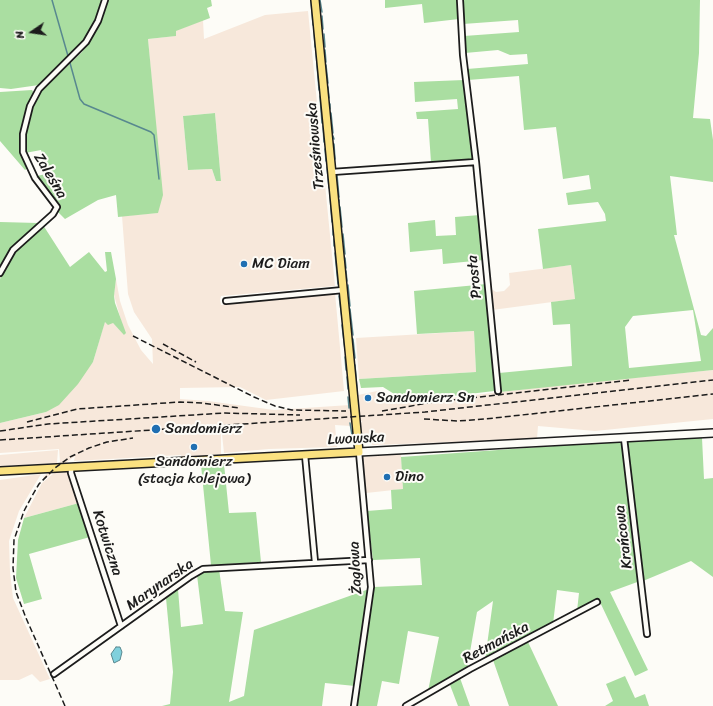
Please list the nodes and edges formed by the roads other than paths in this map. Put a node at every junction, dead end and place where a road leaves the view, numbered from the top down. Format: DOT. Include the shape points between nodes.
graph roads {
  1 [pos="104,0"];
  2 [pos="315,0"];
  3 [pos="460,0"];
  4 [pos="476,162"];
  5 [pos="332,172"];
  6 [pos="0,273"];
  7 [pos="343,290"];
  8 [pos="226,301"];
  9 [pos="498,391"];
  10 [pos="713,433"];
  11 [pos="624,438"];
  12 [pos="359,452"];
  13 [pos="305,455"];
  14 [pos="71,467"];
  15 [pos="0,471"];
  16 [pos="369,560"];
  17 [pos="315,562"];
  18 [pos="597,602"];
  19 [pos="122,626"];
  20 [pos="648,634"];
  21 [pos="54,674"];
  22 [pos="354,706"];
  23 [pos="406,706"];
  1 -- 6 [label="street, Zaleśna" via="98,21 86,42 39,89 30,106 23,134 23,152 35,178 57,207 53,214 13,250"];
  2 -- 5 [label="main road, Trześniowska"];
  3 -- 4 [label="street, Prosta" via="466,82"];
  4 -- 5 [label="street"];
  4 -- 9 [label="street, Prosta"];
  5 -- 7 [label="main road, Trześniowska"];
  7 -- 8 [label="street"];
  7 -- 12 [label="main road, Trześniowska"];
  10 -- 11 [label="main road, Lwowska"];
  11 -- 12 [label="main road, Lwowska"];
  11 -- 20 [label="street, Krańcowa"];
  12 -- 13 [label="main road, Lwowska"];
  12 -- 16 [label="street, Żaglowa"];
  13 -- 14 [label="main road, Lwowska"];
  13 -- 17 [label="street"];
  14 -- 15 [label="main road, Lwowska"];
  14 -- 19 [label="street, Kotwiczna"];
  16 -- 17 [label="street, Marynarska"];
  16 -- 22 [label="street, Żaglowa" via="371,595"];
  17 -- 19 [label="street, Marynarska" via="203,569"];
  18 -- 23 [label="street, Retmańska"];
  19 -- 21 [label="street, Marynarska"];
}
